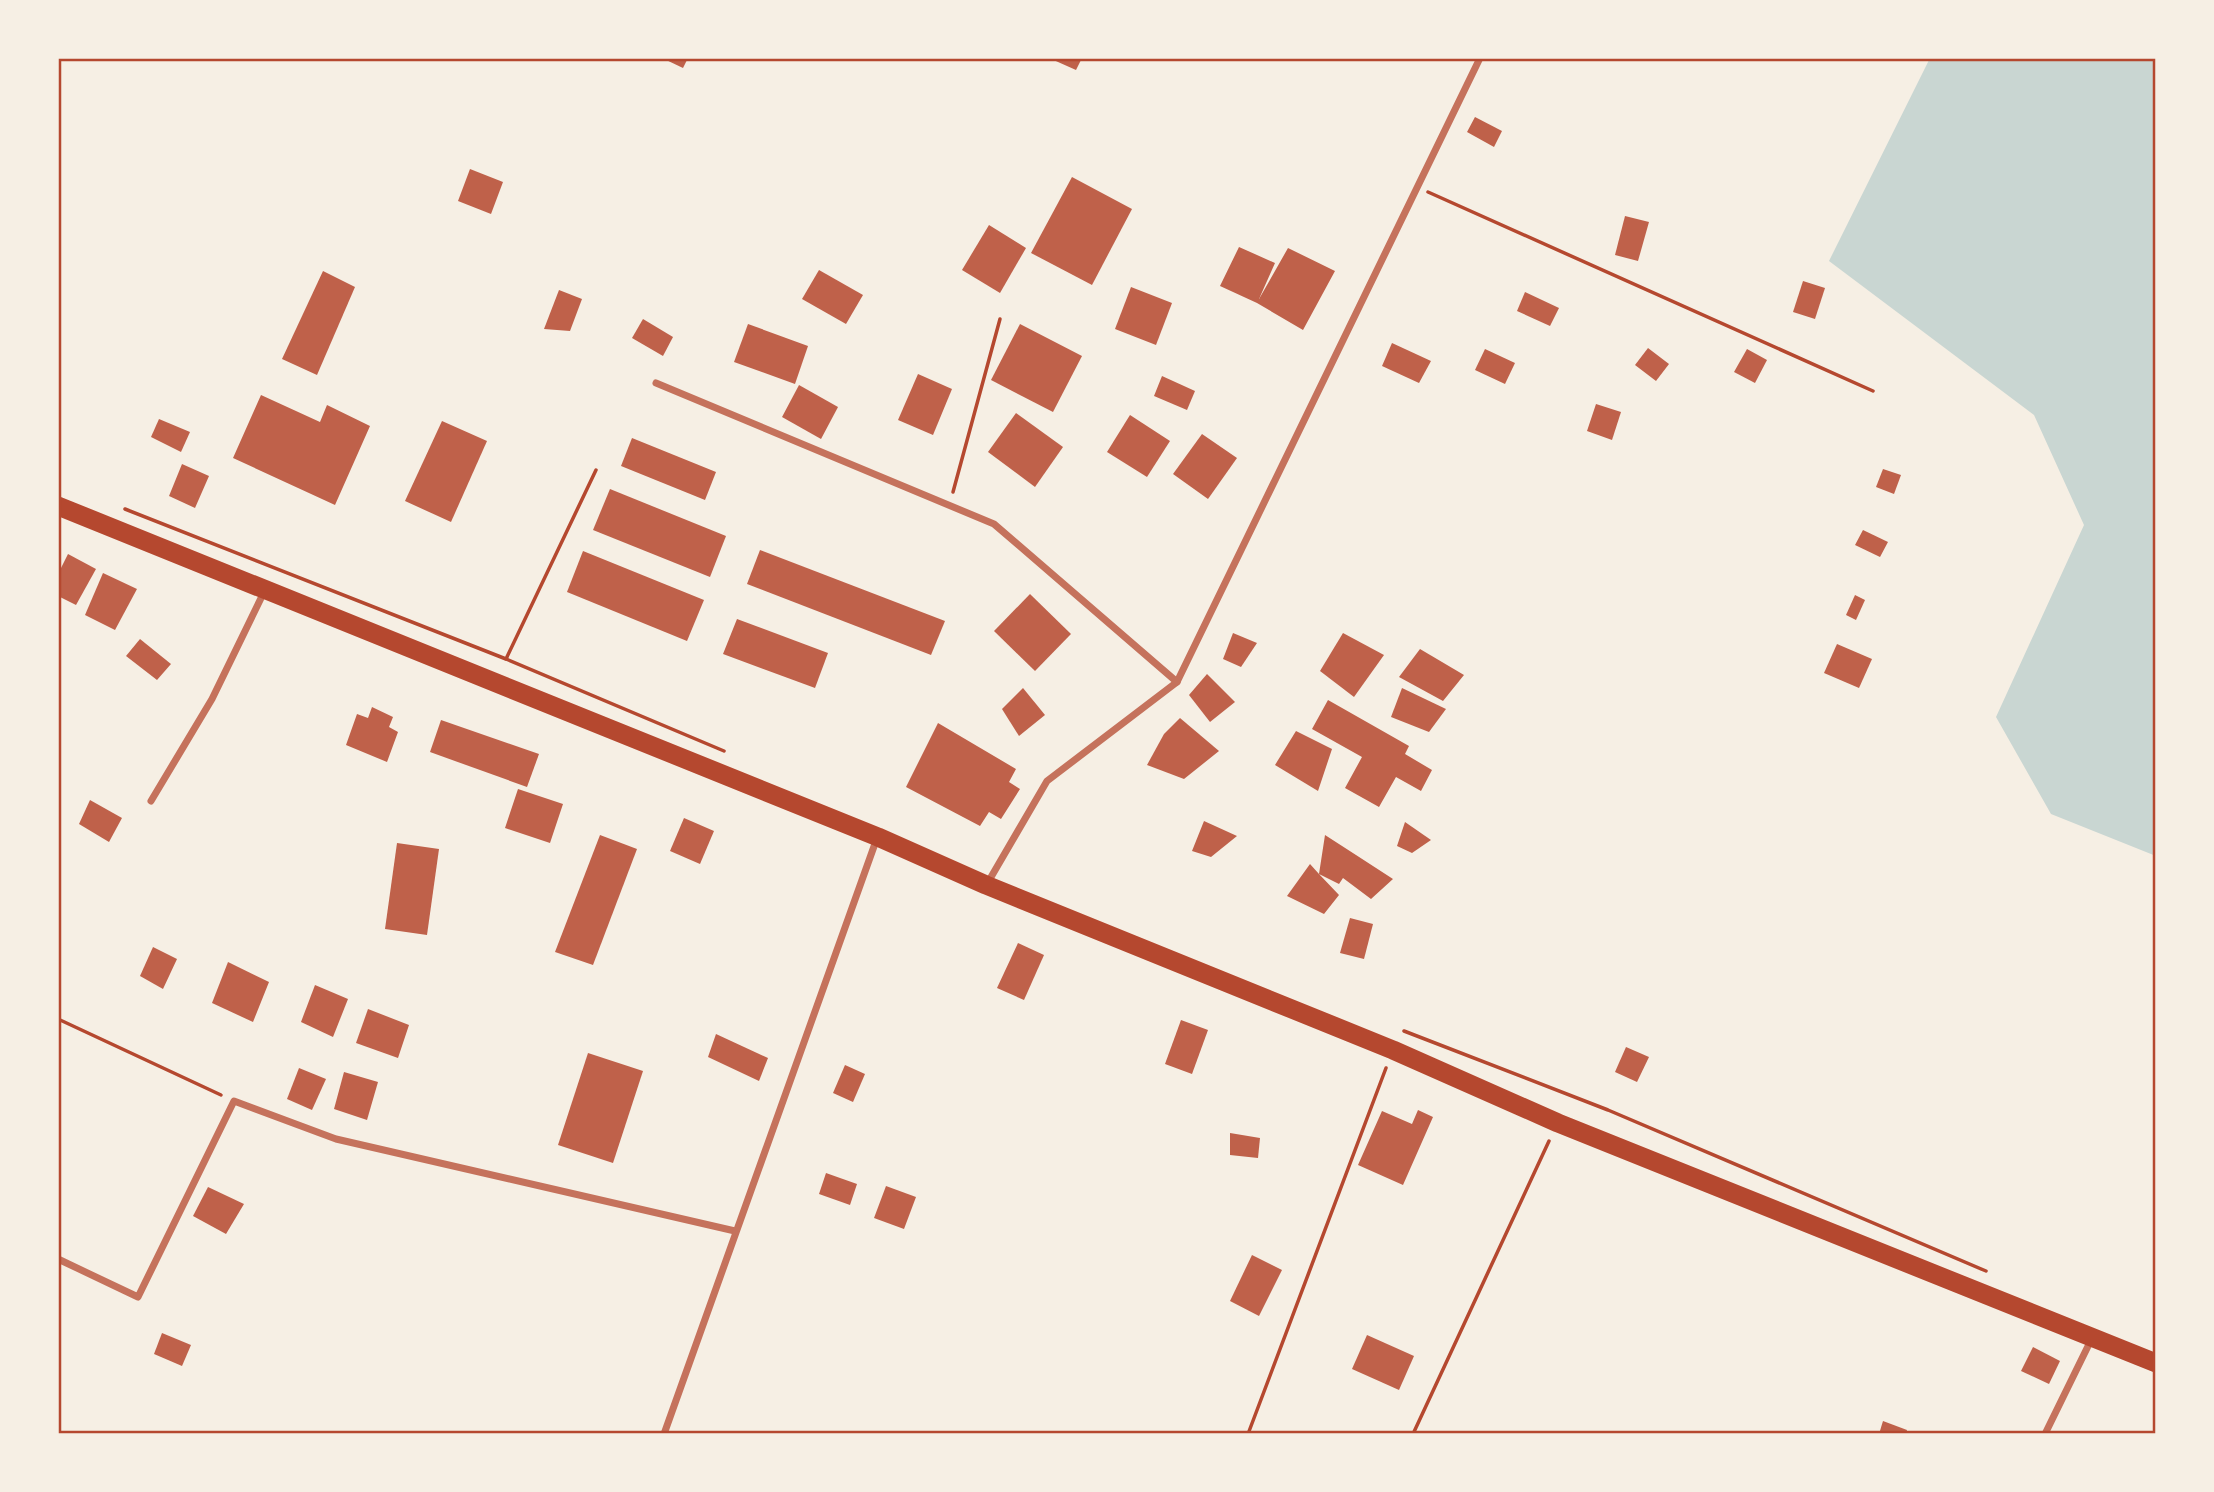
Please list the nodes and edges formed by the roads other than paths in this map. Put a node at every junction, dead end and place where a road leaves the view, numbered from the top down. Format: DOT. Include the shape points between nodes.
graph roads {
  1 [pos="1480,58"];
  2 [pos="656,383"];
  3 [pos="58,506"];
  4 [pos="265,591"];
  5 [pos="1177,682"];
  6 [pos="152,801"];
  7 [pos="878,837"];
  8 [pos="986,885"];
  9 [pos="735,1231"];
  10 [pos="58,1259"];
  11 [pos="2092,1337"];
  12 [pos="2156,1363"];
  13 [pos="664,1434"];
  14 [pos="2045,1434"];
  1 -- 5 [label="street"];
  2 -- 5 [label="street" via="994,524"];
  3 -- 4 [label="highway"];
  4 -- 6 [label="street" via="212,699"];
  4 -- 7 [label="highway"];
  5 -- 8 [label="street" via="1048,782"];
  7 -- 8 [label="highway"];
  7 -- 9 [label="street"];
  8 -- 11 [label="highway" via="1392,1050 1558,1123"];
  9 -- 10 [label="street" via="336,1139 234,1101 138,1297"];
  9 -- 13 [label="street"];
  11 -- 12 [label="highway"];
  11 -- 14 [label="street"];
}
